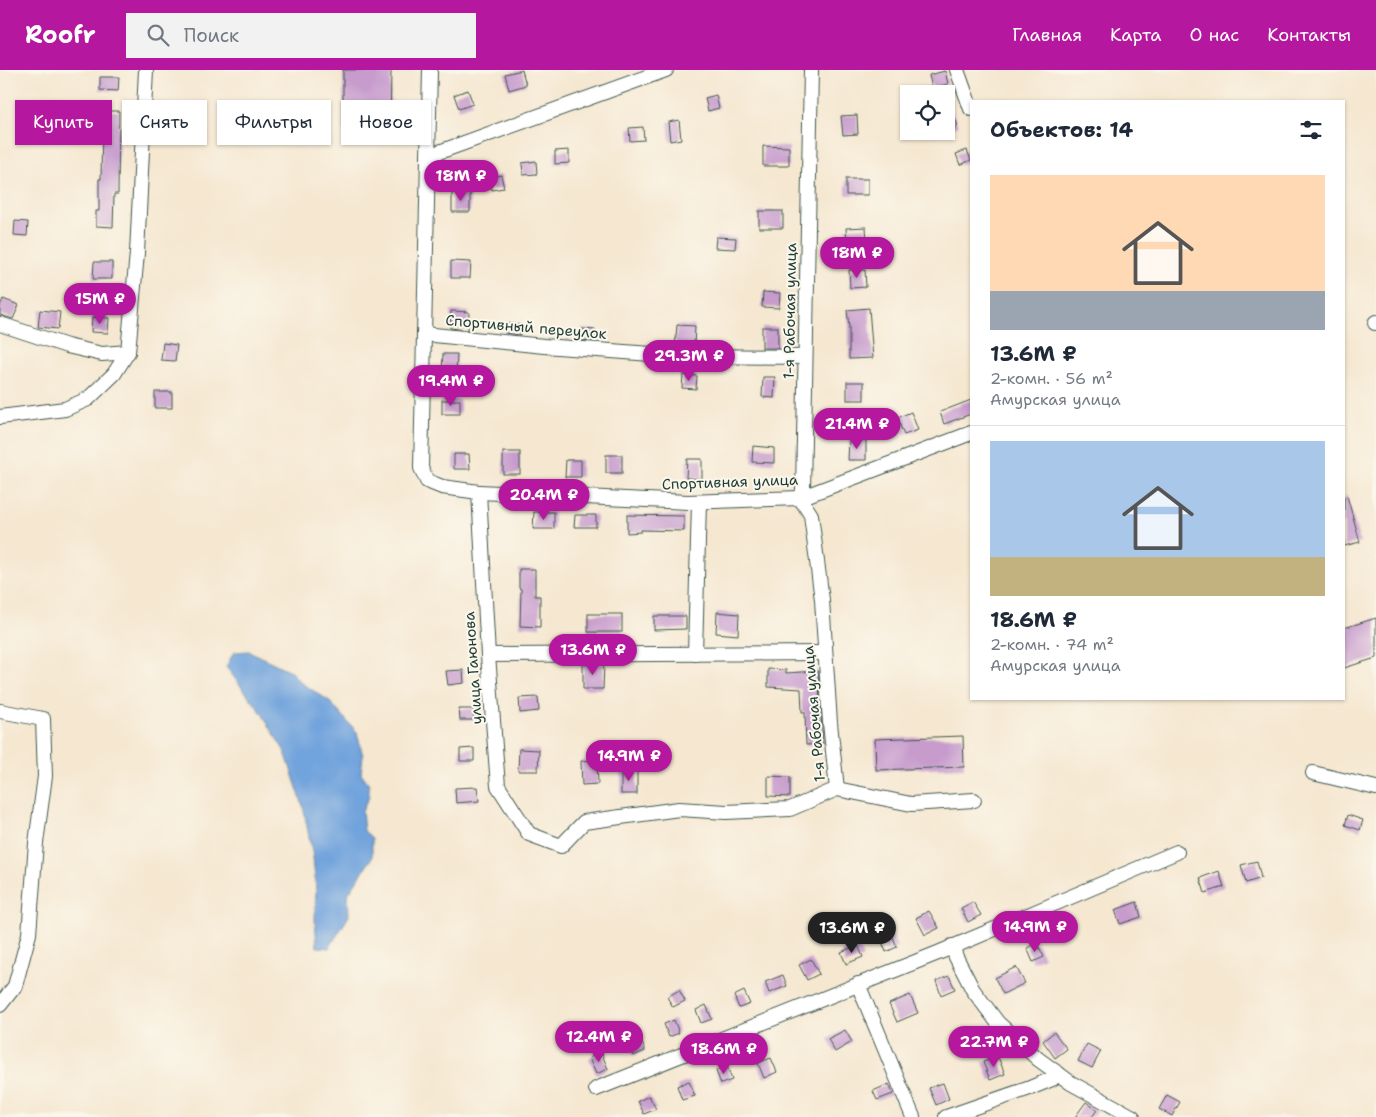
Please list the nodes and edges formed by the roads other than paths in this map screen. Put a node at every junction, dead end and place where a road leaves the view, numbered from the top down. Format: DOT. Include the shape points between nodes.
graph roads {
  1 [pos="146,70"];
  2 [pos="430,70"];
  3 [pos="666,70"];
  4 [pos="811,70"];
  5 [pos="957,70"];
  6 [pos="970,106"];
  7 [pos="428,156"];
  8 [pos="0,324"];
  9 [pos="424,334"];
  10 [pos="128,352"];
  11 [pos="805,357"];
  12 [pos="0,417"];
  13 [pos="970,434"];
  14 [pos="479,492"];
  15 [pos="800,498"];
  16 [pos="699,502"];
  17 [pos="825,653"];
  18 [pos="696,654"];
  19 [pos="488,655"];
  20 [pos="0,711"];
  21 [pos="1313,773"];
  22 [pos="1376,788"];
  23 [pos="837,789"];
  24 [pos="974,800"];
  25 [pos="1177,852"];
  26 [pos="952,946"];
  27 [pos="858,984"];
  28 [pos="0,1005"];
  29 [pos="1059,1074"];
  30 [pos="596,1089"];
  31 [pos="913,1117"];
  32 [pos="946,1117"];
  33 [pos="1133,1117"];
  1 -- 10 [label="street" via="137,253"];
  2 -- 7 [label="street"];
  3 -- 7 [label="street"];
  4 -- 11 [label="street, 1-я Рабочая улица"];
  5 -- 6 [label="street"];
  7 -- 9 [label="street"];
  8 -- 10 [label="street" via="102,354"];
  9 -- 11 [label="street, Спортивный переулок" via="678,356"];
  9 -- 14 [label="street" via="421,468 427,481 442,487"];
  10 -- 12 [label="street" via="114,374 88,399 65,409"];
  11 -- 15 [label="street, 1-я Рабочая улица"];
  13 -- 15 [label="street, Спортивная улица"];
  14 -- 16 [label="street, Спортивная улица"];
  14 -- 19 [label="street, улица Гаюнова"];
  15 -- 16 [label="street, Спортивная улица"];
  15 -- 17 [label="street, 1-я Рабочая улица" via="811,515"];
  16 -- 18 [label="street"];
  17 -- 18 [label="street"];
  17 -- 23 [label="street, 1-я Рабочая улица"];
  18 -- 19 [label="street"];
  19 -- 23 [label="street, улица Гаюнова" via="498,786 529,834 561,846 584,822 679,809 726,812 790,808"];
  20 -- 28 [label="street" via="43,719 45,776 29,934 15,986"];
  21 -- 22 [label="street"];
  23 -- 24 [label="street" via="911,804"];
  25 -- 26 [label="street"];
  26 -- 27 [label="street"];
  26 -- 29 [label="street" via="973,990 998,1023"];
  27 -- 30 [label="street"];
  27 -- 31 [label="street"];
  29 -- 32 [label="street" via="1030,1088"];
  29 -- 33 [label="street"];
}
